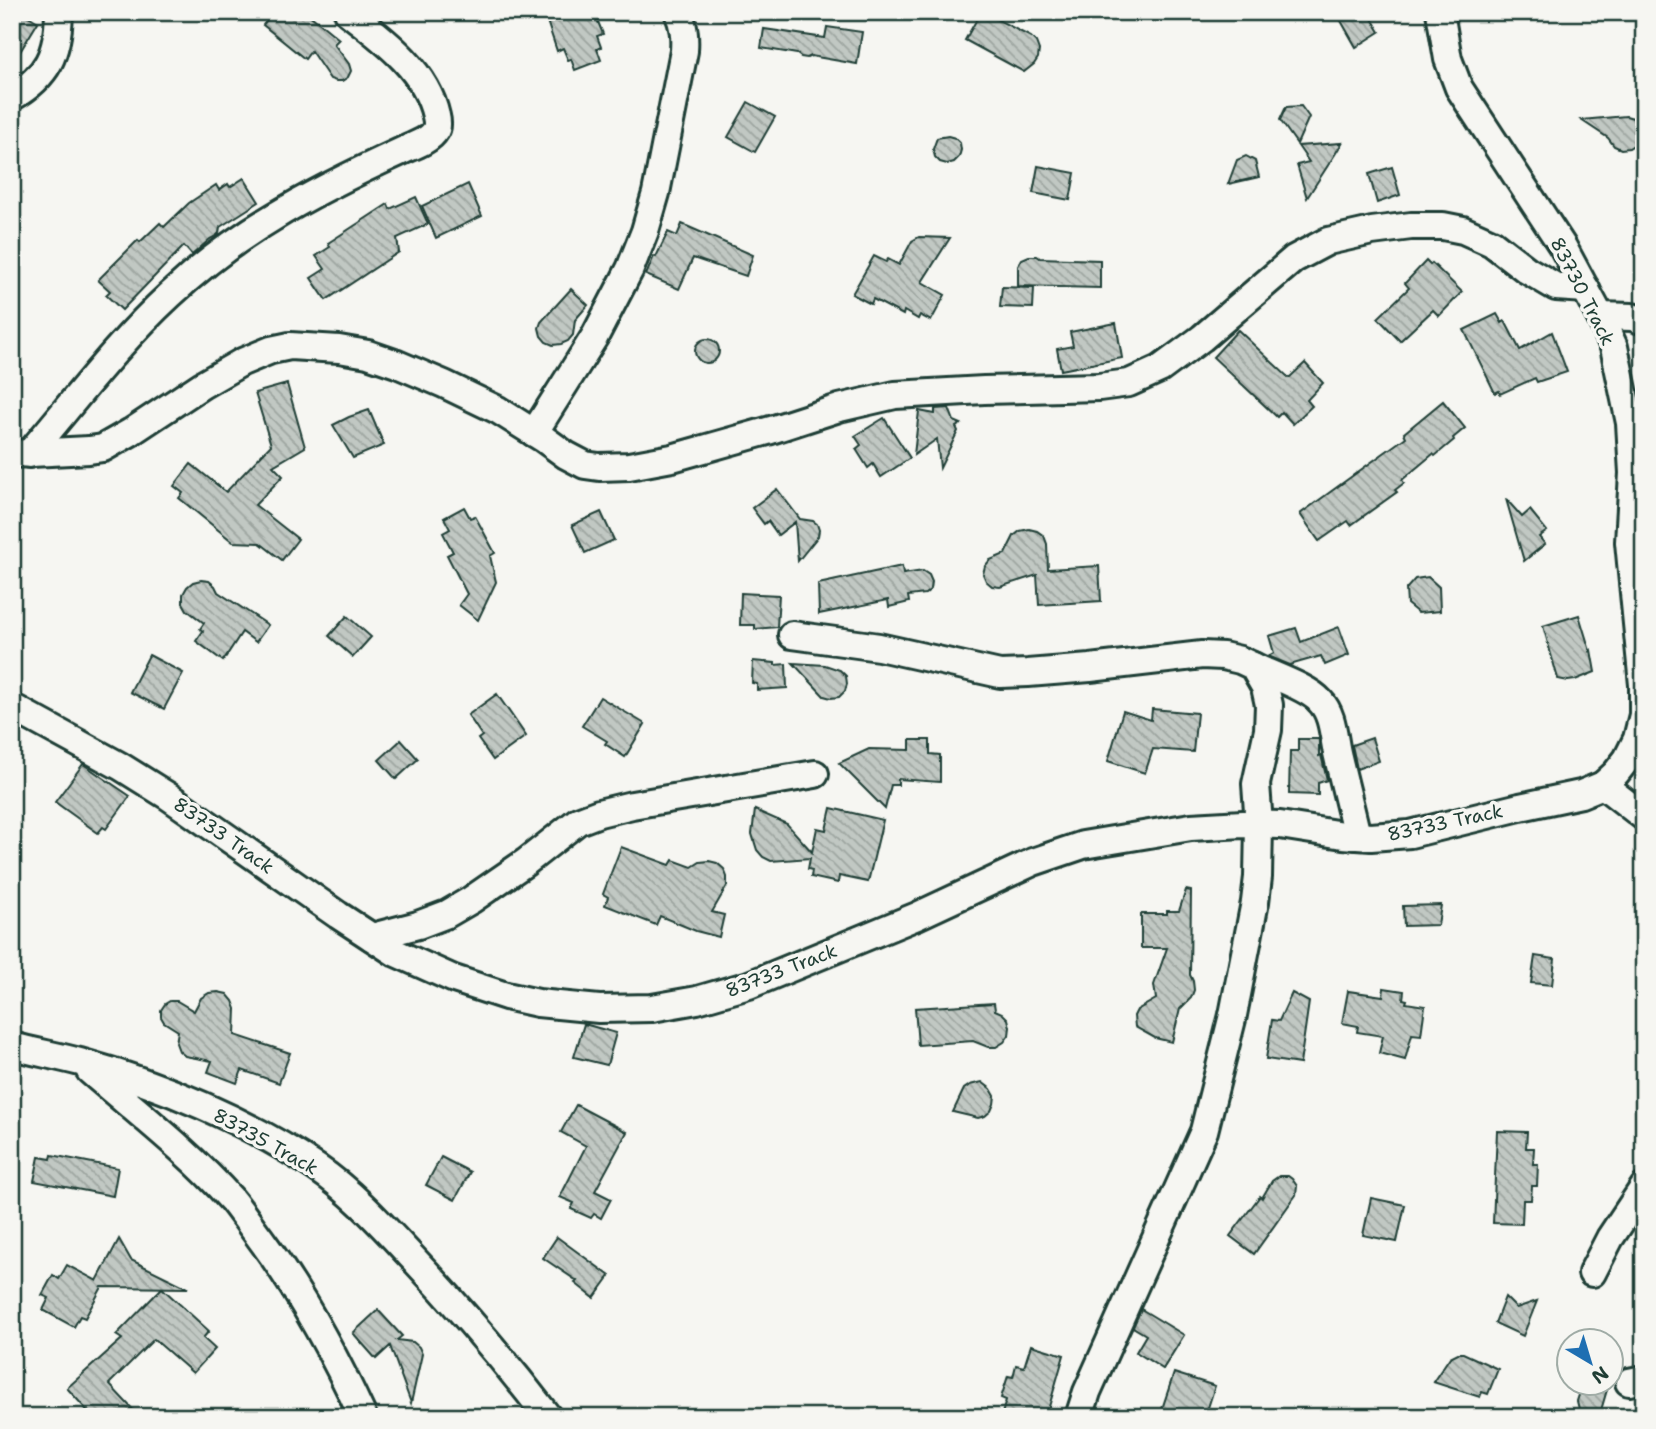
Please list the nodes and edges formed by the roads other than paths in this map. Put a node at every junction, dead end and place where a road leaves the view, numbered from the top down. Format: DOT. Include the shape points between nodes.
graph roads {
  1 [pos="59,12"];
  2 [pos="348,12"];
  3 [pos="678,12"];
  4 [pos="1440,12"];
  5 [pos="12,97"];
  6 [pos="1586,289"];
  7 [pos="1600,316"];
  8 [pos="1644,321"];
  9 [pos="534,433"];
  10 [pos="21,454"];
  11 [pos="1639,479"];
  12 [pos="792,635"];
  13 [pos="1253,666"];
  14 [pos="12,707"];
  15 [pos="815,774"];
  16 [pos="1603,785"];
  17 [pos="1644,817"];
  18 [pos="1259,825"];
  19 [pos="1357,836"];
  20 [pos="372,937"];
  21 [pos="12,1046"];
  22 [pos="80,1062"];
  23 [pos="1644,1187"];
  24 [pos="1592,1273"];
  25 [pos="363,1417"];
  26 [pos="548,1417"];
  27 [pos="1079,1417"];
  1 -- 5 [label="street" via="49,66"];
  2 -- 10 [label="street" via="381,37 419,78 435,109 435,131 412,147 308,196 202,267 134,331"];
  3 -- 9 [label="street" via="685,34 684,51 645,232 595,336"];
  4 -- 6 [label="street, 83730 Track" via="1448,59 1459,88"];
  6 -- 7 [label="street, 83730 Track"];
  6 -- 9 [label="street" via="1556,287 1492,243 1463,230 1411,226 1372,231 1328,242 1294,259 1202,338 1160,369 1129,383 895,396 629,466 585,464"];
  7 -- 8 [label="street"];
  7 -- 11 [label="street, 83730 Track" via="1614,347"];
  9 -- 10 [label="street" via="444,384 368,354 290,346 242,362 103,447"];
  11 -- 16 [label="street, 83730 Track" via="1629,542 1643,715 1627,760"];
  12 -- 13 [label="street" via="878,647 1000,674 1202,655"];
  13 -- 18 [label="street" via="1269,705 1256,784"];
  13 -- 19 [label="street" via="1319,699 1325,708"];
  14 -- 20 [label="street, 83733 Track" via="168,796"];
  15 -- 20 [label="street" via="599,813 578,821 459,907 418,925"];
  16 -- 17 [label="street"];
  16 -- 19 [label="street, 83733 Track" via="1410,834"];
  18 -- 19 [label="street, 83733 Track"];
  18 -- 20 [label="street, 83733 Track" via="1191,827 1083,845 1033,862 749,985 652,1008 598,1009 506,996 422,966"];
  18 -- 27 [label="street" via="1255,902 1204,1131"];
  21 -- 22 [label="street, 83735 Track"];
  22 -- 25 [label="street" via="232,1200 310,1311"];
  22 -- 26 [label="street, 83735 Track" via="159,1088 230,1119 319,1169 365,1206 441,1287"];
  23 -- 24 [label="street"];
}
